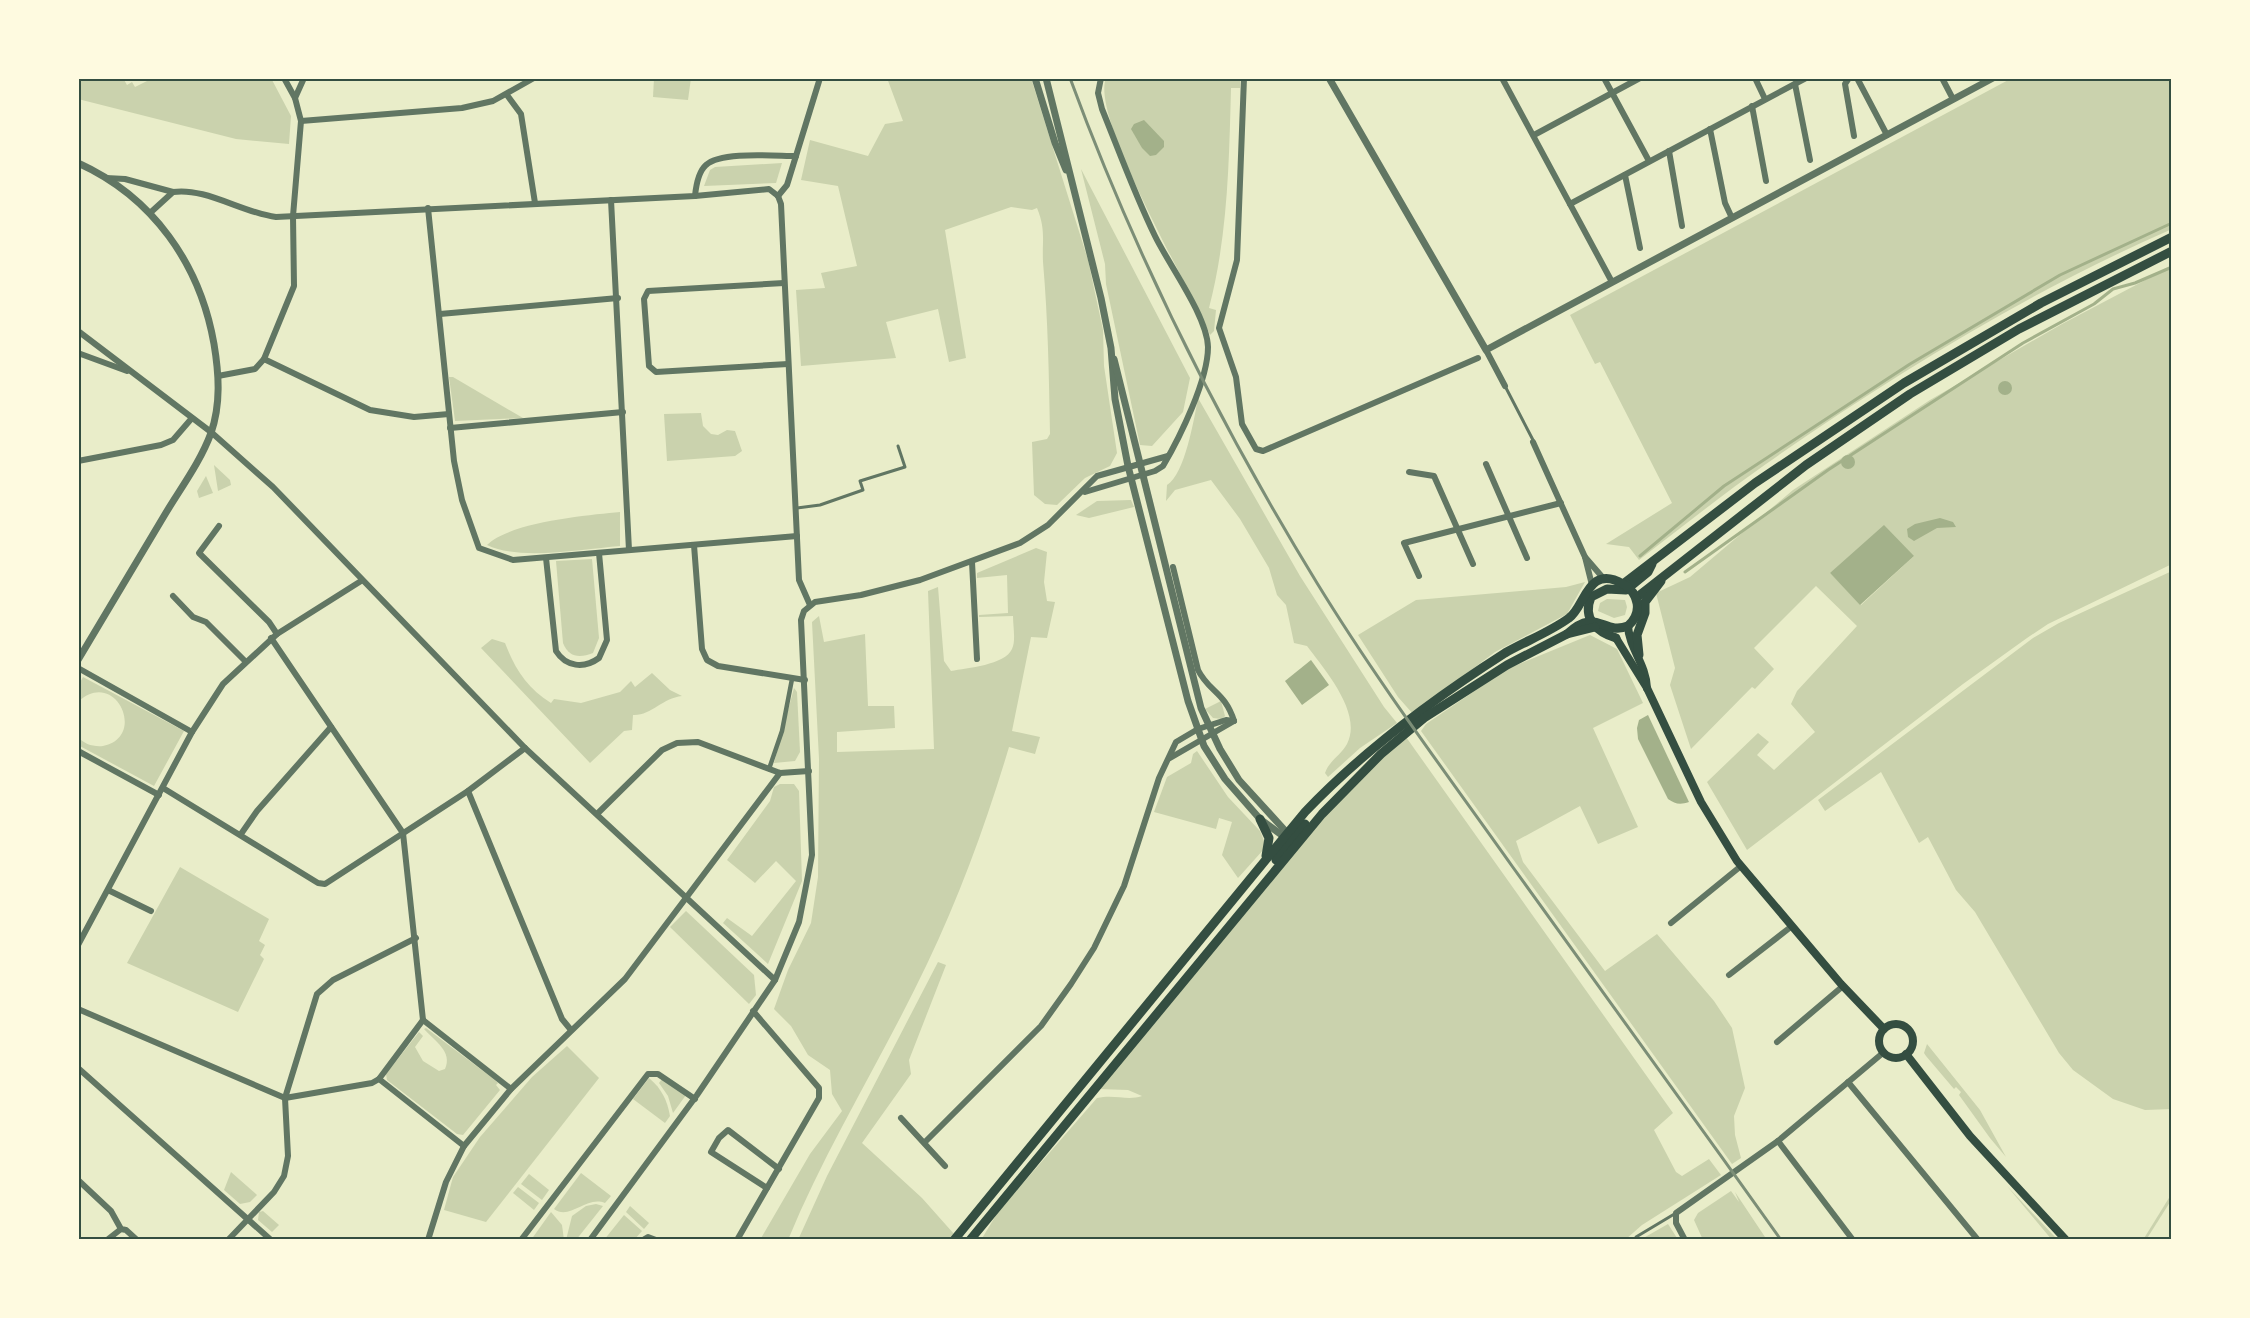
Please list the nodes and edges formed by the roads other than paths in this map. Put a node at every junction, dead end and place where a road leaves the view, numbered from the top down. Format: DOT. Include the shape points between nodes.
graph roads {
  1 [pos="284,78"];
  2 [pos="304,78"];
  3 [pos="534,78"];
  4 [pos="820,78"];
  5 [pos="1035,78"];
  6 [pos="1047,78"];
  7 [pos="1101,78"];
  8 [pos="1244,78"];
  9 [pos="1329,78"];
  10 [pos="1502,78"];
  11 [pos="1604,78"];
  12 [pos="1640,78"];
  13 [pos="1755,78"];
  14 [pos="1806,78"];
  15 [pos="1849,78"];
  16 [pos="1857,78"];
  17 [pos="1942,78"];
  18 [pos="1993,78"];
  19 [pos="1796,84"];
  20 [pos="1612,93"];
  21 [pos="507,95"];
  22 [pos="295,98"];
  23 [pos="1765,99"];
  24 [pos="1953,99"];
  25 [pos="1752,106"];
  26 [pos="301,121"];
  27 [pos="1710,129"];
  28 [pos="1534,135"];
  29 [pos="1887,135"];
  30 [pos="1854,136"];
  31 [pos="1669,151"];
  32 [pos="796,156"];
  33 [pos="1810,160"];
  34 [pos="1649,161"];
  35 [pos="78,163"];
  36 [pos="1625,175"];
  37 [pos="106,178"];
  38 [pos="1766,181"];
  39 [pos="1071,184"];
  40 [pos="173,192"];
  41 [pos="695,196"];
  42 [pos="778,196"];
  43 [pos="611,200"];
  44 [pos="535,203"];
  45 [pos="1570,204"];
  46 [pos="428,208"];
  47 [pos="150,213"];
  48 [pos="293,216"];
  49 [pos="1732,218"];
  50 [pos="1682,226"];
  51 [pos="2172,237"];
  52 [pos="1640,248"];
  53 [pos="2172,251"];
  54 [pos="1612,282"];
  55 [pos="784,283"];
  56 [pos="618,298"];
  57 [pos="440,314"];
  58 [pos="78,331"];
  59 [pos="1111,348"];
  60 [pos="1486,350"];
  61 [pos="78,353"];
  62 [pos="1478,358"];
  63 [pos="264,359"];
  64 [pos="788,364"];
  65 [pos="133,374"];
  66 [pos="218,376"];
  67 [pos="1505,386"];
  68 [pos="623,412"];
  69 [pos="449,414"];
  70 [pos="192,418"];
  71 [pos="450,428"];
  72 [pos="211,432"];
  73 [pos="1533,442"];
  74 [pos="898,446"];
  75 [pos="1168,456"];
  76 [pos="78,461"];
  77 [pos="1140,464"];
  78 [pos="1486,465"];
  79 [pos="1128,466"];
  80 [pos="1409,472"];
  81 [pos="1143,475"];
  82 [pos="1131,478"];
  83 [pos="1083,493"];
  84 [pos="1561,503"];
  85 [pos="795,508"];
  86 [pos="1509,516"];
  87 [pos="219,526"];
  88 [pos="1458,528"];
  89 [pos="797,536"];
  90 [pos="694,545"];
  91 [pos="629,550"];
  92 [pos="599,553"];
  93 [pos="1585,557"];
  94 [pos="546,558"];
  95 [pos="1527,558"];
  96 [pos="972,562"];
  97 [pos="1473,564"];
  98 [pos="1173,567"];
  99 [pos="1419,576"];
  100 [pos="1664,577"];
  101 [pos="1607,580"];
  102 [pos="361,581"];
  103 [pos="1626,586"];
  104 [pos="1594,589"];
  105 [pos="173,596"];
  106 [pos="1636,598"];
  107 [pos="810,605"];
  108 [pos="1593,624"];
  109 [pos="1628,626"];
  110 [pos="274,636"];
  111 [pos="1616,638"];
  112 [pos="1640,655"];
  113 [pos="977,659"];
  114 [pos="78,660"];
  115 [pos="246,660"];
  116 [pos="78,668"];
  117 [pos="792,679"];
  118 [pos="805,680"];
  119 [pos="1647,688"];
  120 [pos="1234,721"];
  121 [pos="1208,726"];
  122 [pos="331,727"];
  123 [pos="1198,729"];
  124 [pos="192,732"];
  125 [pos="1212,734"];
  126 [pos="1201,739"];
  127 [pos="525,748"];
  128 [pos="78,751"];
  129 [pos="1170,758"];
  130 [pos="769,769"];
  131 [pos="809,771"];
  132 [pos="780,773"];
  133 [pos="163,788"];
  134 [pos="468,791"];
  135 [pos="159,795"];
  136 [pos="1334,800"];
  137 [pos="597,814"];
  138 [pos="1260,819"];
  139 [pos="403,833"];
  140 [pos="241,834"];
  141 [pos="1288,837"];
  142 [pos="1265,862"];
  143 [pos="1742,866"];
  144 [pos="108,890"];
  145 [pos="685,897"];
  146 [pos="1244,907"];
  147 [pos="151,911"];
  148 [pos="1671,923"];
  149 [pos="1792,927"];
  150 [pos="416,938"];
  151 [pos="78,945"];
  152 [pos="1729,975"];
  153 [pos="774,980"];
  154 [pos="1843,986"];
  155 [pos="78,1009"];
  156 [pos="753,1011"];
  157 [pos="423,1020"];
  158 [pos="1884,1029"];
  159 [pos="571,1030"];
  160 [pos="1777,1042"];
  161 [pos="1884,1052"];
  162 [pos="1906,1054"];
  163 [pos="78,1068"];
  164 [pos="379,1079"];
  165 [pos="1848,1082"];
  166 [pos="512,1089"];
  167 [pos="285,1098"];
  168 [pos="695,1099"];
  169 [pos="901,1118"];
  170 [pos="1778,1141"];
  171 [pos="925,1142"];
  172 [pos="464,1146"];
  173 [pos="945,1166"];
  174 [pos="778,1169"];
  175 [pos="78,1179"];
  176 [pos="767,1188"];
  177 [pos="1676,1213"];
  178 [pos="246,1218"];
  179 [pos="121,1229"];
  180 [pos="1636,1237"];
  181 [pos="107,1240"];
  182 [pos="137,1240"];
  183 [pos="228,1240"];
  184 [pos="271,1240"];
  185 [pos="428,1240"];
  186 [pos="521,1240"];
  187 [pos="590,1240"];
  188 [pos="643,1240"];
  189 [pos="656,1240"];
  190 [pos="737,1240"];
  191 [pos="954,1240"];
  192 [pos="970,1240"];
  193 [pos="1685,1240"];
  194 [pos="1854,1240"];
  195 [pos="1978,1240"];
  196 [pos="2066,1240"];
  1 -- 22 [label="street"];
  2 -- 22 [label="street"];
  3 -- 21 [label="street"];
  4 -- 32 [label="street"];
  5 -- 39 [label="street"];
  6 -- 39 [label="street"];
  7 -- 75 [label="street" via="1100,104 1138,199 1207,337 1204,370"];
  8 -- 62 [label="street" via="1237,260 1219,328 1236,377 1242,424 1256,449 1273,446"];
  9 -- 60 [label="street"];
  10 -- 28 [label="street"];
  11 -- 20 [label="street"];
  12 -- 20 [label="street"];
  13 -- 23 [label="street"];
  14 -- 19 [label="street"];
  15 -- 30 [label="street" via="1845,84"];
  16 -- 29 [label="street"];
  17 -- 24 [label="street"];
  18 -- 24 [label="street"];
  19 -- 23 [label="street"];
  19 -- 33 [label="street"];
  20 -- 28 [label="street"];
  20 -- 34 [label="street"];
  21 -- 26 [label="street" via="440,112"];
  21 -- 44 [label="street" via="521,114"];
  22 -- 26 [label="street"];
  23 -- 25 [label="street"];
  24 -- 29 [label="street"];
  25 -- 27 [label="street"];
  25 -- 38 [label="street"];
  26 -- 48 [label="street"];
  27 -- 31 [label="street"];
  27 -- 49 [label="street" via="1725,203"];
  28 -- 45 [label="street"];
  29 -- 49 [label="street"];
  31 -- 34 [label="street"];
  31 -- 50 [label="street"];
  32 -- 41 [label="street" via="722,158 706,165"];
  32 -- 42 [label="street" via="787,185"];
  34 -- 36 [label="street"];
  35 -- 37 [label="street"];
  36 -- 45 [label="street"];
  36 -- 52 [label="street"];
  37 -- 40 [label="street"];
  37 -- 47 [label="street"];
  39 -- 59 [label="street"];
  40 -- 47 [label="street"];
  40 -- 48 [label="street" via="196,192 256,215"];
  41 -- 42 [label="street" via="769,189"];
  41 -- 43 [label="street"];
  42 -- 55 [label="street"];
  43 -- 44 [label="street"];
  43 -- 56 [label="street"];
  44 -- 46 [label="street"];
  45 -- 54 [label="street"];
  46 -- 48 [label="street"];
  46 -- 57 [label="street"];
  47 -- 66 [label="street" via="177,246 200,289"];
  48 -- 63 [label="street" via="294,286"];
  49 -- 54 [label="street"];
  51 -- 103 [label="main road" via="2014,318 1904,383 1755,483"];
  53 -- 100 [label="main road" via="2028,324 1920,388 1806,465"];
  54 -- 60 [label="street"];
  55 -- 64 [label="street"];
  55 -- 64 [label="street" via="648,291 644,299 649,366 656,372"];
  56 -- 57 [label="street"];
  56 -- 68 [label="street"];
  57 -- 69 [label="street"];
  58 -- 65 [label="street"];
  59 -- 77 [label="street"];
  59 -- 79 [label="street" via="1114,399"];
  60 -- 67 [label="street"];
  61 -- 65 [label="street"];
  63 -- 66 [label="street" via="255,369"];
  63 -- 69 [label="street" via="370,410 414,417"];
  64 -- 85 [label="street"];
  65 -- 70 [label="street"];
  66 -- 72 [label="street" via="217,410"];
  67 -- 73 [label="lane"];
  68 -- 71 [label="street"];
  68 -- 91 [label="street"];
  69 -- 71 [label="street"];
  70 -- 72 [label="street"];
  70 -- 76 [label="street" via="173,440 161,445"];
  71 -- 94 [label="street" via="462,500 479,548 513,560"];
  72 -- 102 [label="street" via="273,488"];
  72 -- 114 [label="street" via="200,458"];
  73 -- 84 [label="street"];
  74 -- 85 [label="lane" via="905,467 860,481 862,490 820,505"];
  75 -- 77 [label="street"];
  75 -- 81 [label="street" via="1161,468"];
  77 -- 79 [label="street"];
  77 -- 81 [label="street"];
  78 -- 86 [label="street"];
  79 -- 82 [label="street"];
  79 -- 83 [label="street" via="1097,476"];
  80 -- 88 [label="street" via="1434,476"];
  81 -- 82 [label="street"];
  81 -- 121 [label="street" via="1192,678"];
  82 -- 83 [label="street"];
  82 -- 123 [label="street" via="1184,689"];
  83 -- 96 [label="street" via="1037,533"];
  84 -- 86 [label="street"];
  84 -- 93 [label="street"];
  85 -- 89 [label="street"];
  86 -- 88 [label="street"];
  86 -- 95 [label="street"];
  87 -- 110 [label="street" via="199,553 269,622"];
  88 -- 97 [label="street"];
  88 -- 99 [label="street" via="1404,543"];
  89 -- 90 [label="street"];
  89 -- 107 [label="street" via="800,585"];
  90 -- 91 [label="street"];
  90 -- 117 [label="street" via="702,649 707,660 718,666"];
  91 -- 92 [label="street"];
  92 -- 94 [label="street"];
  92 -- 94 [label="street" via="607,640 599,658 585,665 571,664 556,651"];
  93 -- 101 [label="street"];
  93 -- 104 [label="street"];
  96 -- 107 [label="street" via="904,585"];
  96 -- 113 [label="street"];
  98 -- 120 [label="street" via="1198,670 1203,680 1225,699"];
  100 -- 106 [label="main road"];
  100 -- 112 [label="main road" via="1646,602 1637,635"];
  101 -- 103 [label="main road"];
  101 -- 104 [label="main road"];
  102 -- 110 [label="street"];
  102 -- 127 [label="street"];
  103 -- 104 [label="main road" via="1622,590"];
  103 -- 106 [label="main road"];
  104 -- 108 [label="main road" via="1588,609"];
  104 -- 141 [label="main road" via="1581,599 1569,619 1507,653 1391,733 1336,780"];
  105 -- 115 [label="street"];
  106 -- 109 [label="main road" via="1637,613"];
  107 -- 118 [label="street" via="801,620"];
  108 -- 109 [label="main road"];
  108 -- 111 [label="main road"];
  108 -- 136 [label="main road" via="1507,664 1424,718"];
  109 -- 112 [label="main road"];
  110 -- 115 [label="street"];
  110 -- 122 [label="street"];
  111 -- 119 [label="main road"];
  112 -- 119 [label="main road"];
  115 -- 124 [label="street" via="223,684"];
  116 -- 124 [label="street"];
  117 -- 118 [label="street"];
  117 -- 130 [label="street" via="782,731"];
  118 -- 131 [label="street"];
  119 -- 143 [label="main road" via="1701,802"];
  120 -- 121 [label="street"];
  120 -- 125 [label="street"];
  121 -- 123 [label="street"];
  121 -- 125 [label="street"];
  122 -- 139 [label="street"];
  122 -- 140 [label="street"];
  123 -- 126 [label="street"];
  123 -- 129 [label="street" via="1176,742"];
  124 -- 133 [label="street"];
  125 -- 126 [label="street"];
  125 -- 141 [label="street" via="1251,795"];
  126 -- 129 [label="street"];
  126 -- 138 [label="street" via="1225,779"];
  127 -- 134 [label="street"];
  127 -- 137 [label="street"];
  128 -- 135 [label="street"];
  129 -- 171 [label="street" via="1159,778 1124,886 1071,984 1041,1026"];
  130 -- 132 [label="street"];
  130 -- 137 [label="street" via="698,742 677,743 662,750"];
  131 -- 132 [label="street"];
  131 -- 153 [label="street" via="809,879 800,922"];
  132 -- 145 [label="street"];
  133 -- 135 [label="street"];
  133 -- 140 [label="street"];
  134 -- 139 [label="street"];
  134 -- 159 [label="street" via="562,1019"];
  135 -- 144 [label="street"];
  136 -- 141 [label="main road"];
  136 -- 146 [label="main road"];
  137 -- 145 [label="street"];
  138 -- 141 [label="street"];
  138 -- 142 [label="main road" via="1270,840"];
  139 -- 140 [label="street" via="325,884"];
  139 -- 150 [label="street"];
  141 -- 142 [label="main road"];
  141 -- 146 [label="main road"];
  142 -- 191 [label="main road"];
  143 -- 148 [label="street"];
  143 -- 149 [label="main road"];
  144 -- 147 [label="street"];
  144 -- 151 [label="street"];
  145 -- 153 [label="street"];
  145 -- 159 [label="street" via="625,979"];
  146 -- 192 [label="main road"];
  149 -- 152 [label="street"];
  149 -- 154 [label="main road"];
  150 -- 157 [label="street"];
  150 -- 167 [label="street" via="333,980 317,994"];
  153 -- 156 [label="street"];
  154 -- 158 [label="main road"];
  154 -- 160 [label="street"];
  155 -- 167 [label="street"];
  156 -- 168 [label="street"];
  156 -- 174 [label="street" via="819,1088 819,1098"];
  157 -- 164 [label="street"];
  157 -- 166 [label="street"];
  158 -- 161 [label="main road" via="1880,1043"];
  158 -- 162 [label="main road" via="1897,1024 1909,1030 1913,1043"];
  159 -- 166 [label="street"];
  161 -- 162 [label="main road" via="1894,1058"];
  161 -- 165 [label="street"];
  162 -- 196 [label="main road" via="1970,1136"];
  163 -- 178 [label="street"];
  164 -- 167 [label="street"];
  164 -- 172 [label="street"];
  165 -- 170 [label="street"];
  165 -- 195 [label="street"];
  166 -- 172 [label="street"];
  167 -- 178 [label="street" via="288,1156 284,1176 274,1192"];
  168 -- 186 [label="street" via="658,1074 648,1074"];
  168 -- 187 [label="street"];
  169 -- 171 [label="street"];
  170 -- 177 [label="street"];
  170 -- 194 [label="street"];
  171 -- 173 [label="street"];
  172 -- 185 [label="street" via="446,1182"];
  174 -- 176 [label="street"];
  174 -- 176 [label="street" via="728,1130 719,1138 711,1152"];
  175 -- 179 [label="street" via="111,1211"];
  176 -- 190 [label="street"];
  177 -- 180 [label="lane"];
  177 -- 193 [label="street" via="1676,1223"];
  178 -- 183 [label="street"];
  178 -- 184 [label="street"];
  179 -- 181 [label="street"];
  179 -- 182 [label="street"];
  188 -- 189 [label="street"];
}
